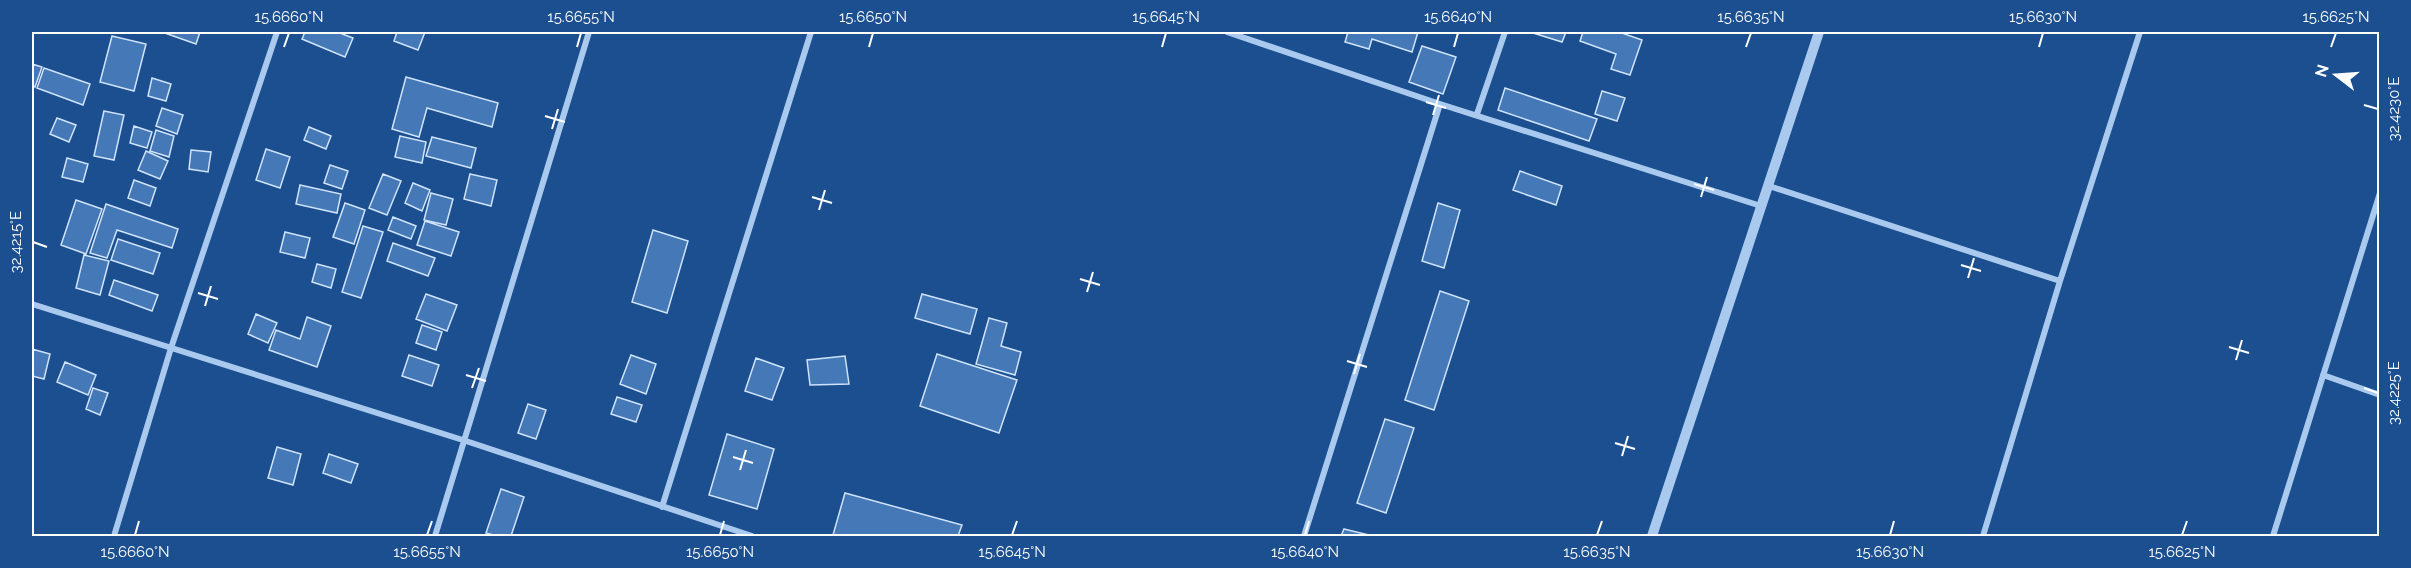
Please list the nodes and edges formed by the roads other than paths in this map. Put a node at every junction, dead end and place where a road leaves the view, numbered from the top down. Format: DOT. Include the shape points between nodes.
graph roads {
  1 [pos="277,32"];
  2 [pos="589,32"];
  3 [pos="811,32"];
  4 [pos="1227,32"];
  5 [pos="1505,32"];
  6 [pos="1819,32"];
  7 [pos="2140,32"];
  8 [pos="1440,104"];
  9 [pos="1478,114"];
  10 [pos="1769,186"];
  11 [pos="2379,193"];
  12 [pos="1761,206"];
  13 [pos="2060,281"];
  14 [pos="32,304"];
  15 [pos="171,348"];
  16 [pos="2323,375"];
  17 [pos="2379,394"];
  18 [pos="466,441"];
  19 [pos="662,507"];
  20 [pos="750,536"];
  21 [pos="114,537"];
  22 [pos="435,537"];
  23 [pos="1304,537"];
  24 [pos="1652,537"];
  25 [pos="1983,537"];
  26 [pos="2273,537"];
  1 -- 15 [label="street"];
  2 -- 18 [label="street"];
  3 -- 19 [label="street"];
  4 -- 8 [label="street"];
  5 -- 9 [label="street"];
  6 -- 10 [label="street"];
  7 -- 13 [label="street"];
  8 -- 9 [label="street"];
  8 -- 23 [label="street"];
  9 -- 12 [label="street"];
  10 -- 12 [label="street"];
  10 -- 13 [label="street"];
  11 -- 16 [label="street"];
  12 -- 24 [label="street"];
  13 -- 25 [label="street"];
  14 -- 15 [label="street"];
  15 -- 18 [label="street"];
  15 -- 21 [label="street"];
  16 -- 17 [label="street"];
  16 -- 26 [label="street"];
  18 -- 19 [label="street"];
  18 -- 22 [label="street"];
  19 -- 20 [label="street"];
}
